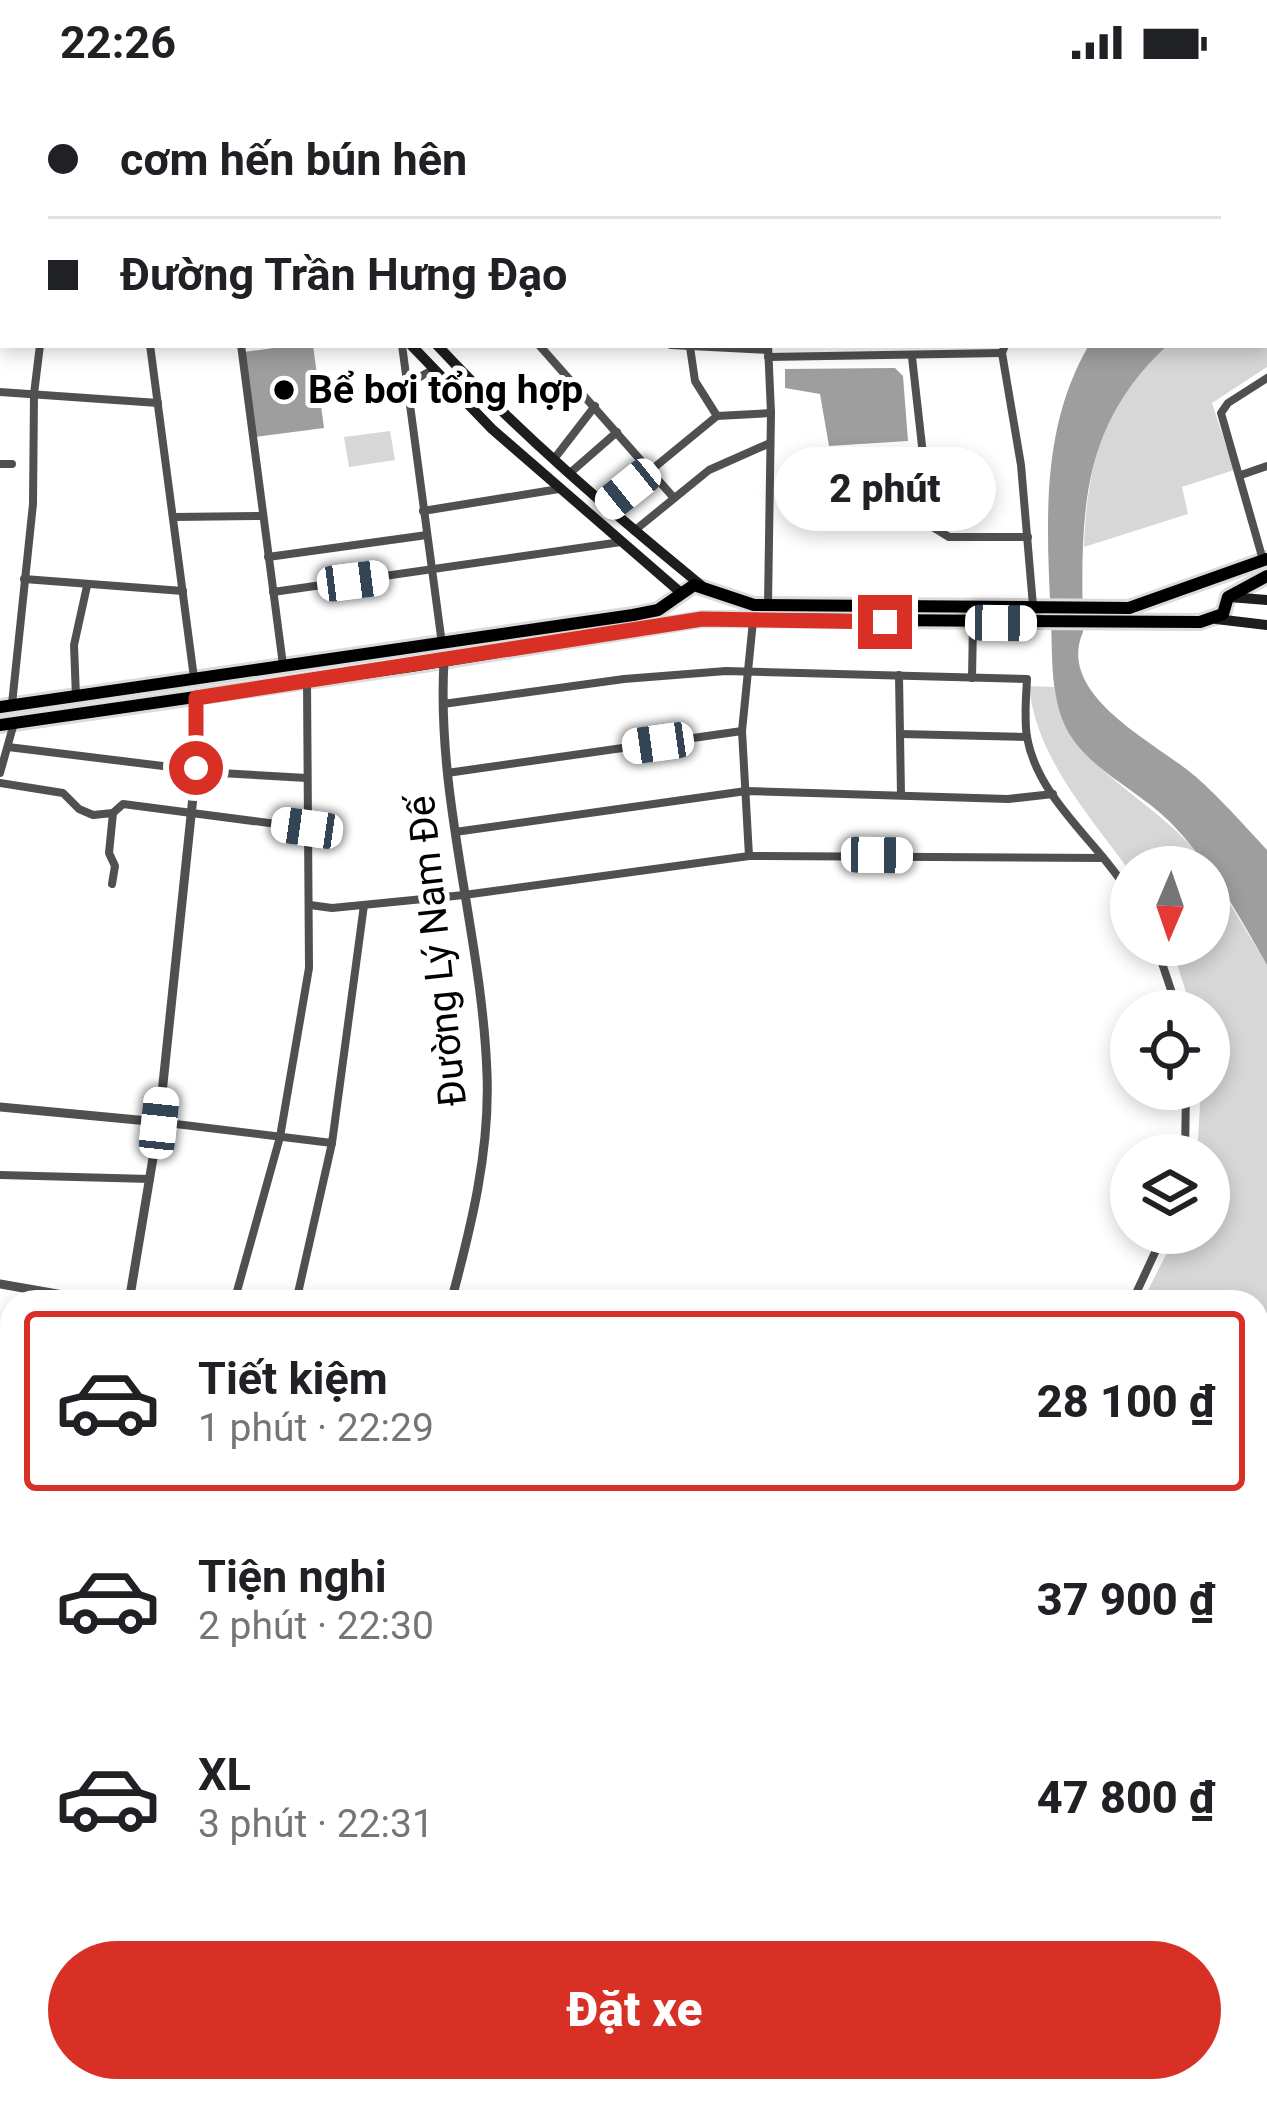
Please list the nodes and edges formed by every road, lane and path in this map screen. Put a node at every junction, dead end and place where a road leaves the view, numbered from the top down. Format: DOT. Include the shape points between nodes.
graph roads {
  1 [pos="40,348"];
  2 [pos="150,348"];
  3 [pos="241,348"];
  4 [pos="406,348"];
  5 [pos="410,348"];
  6 [pos="440,348"];
  7 [pos="542,348"];
  8 [pos="690,348"];
  9 [pos="710,348"];
  10 [pos="1004,349"];
  11 [pos="768,351"];
  12 [pos="912,356"];
  13 [pos="449,358"];
  14 [pos="434,369"];
  15 [pos="1267,379"];
  16 [pos="0,392"];
  17 [pos="34,394"];
  18 [pos="158,403"];
  19 [pos="410,403"];
  20 [pos="595,406"];
  21 [pos="771,413"];
  22 [pos="718,416"];
  23 [pos="617,432"];
  24 [pos="770,443"];
  25 [pos="553,460"];
  26 [pos="0,464"];
  27 [pos="12,464"];
  28 [pos="1267,466"];
  29 [pos="651,471"];
  30 [pos="569,474"];
  31 [pos="1241,475"];
  32 [pos="561,489"];
  33 [pos="674,498"];
  34 [pos="606,507"];
  35 [pos="423,511"];
  36 [pos="261,516"];
  37 [pos="173,518"];
  38 [pos="634,531"];
  39 [pos="427,535"];
  40 [pos="1028,538"];
  41 [pos="622,542"];
  42 [pos="268,557"];
  43 [pos="1265,560"];
  44 [pos="433,571"];
  45 [pos="1267,576"];
  46 [pos="25,580"];
  47 [pos="87,586"];
  48 [pos="1190,588"];
  49 [pos="706,589"];
  50 [pos="183,591"];
  51 [pos="273,592"];
  52 [pos="678,594"];
  53 [pos="1228,596"];
  54 [pos="1267,600"];
  55 [pos="767,605"];
  56 [pos="1038,608"];
  57 [pos="1081,616"];
  58 [pos="1213,619"];
  59 [pos="699,620"];
  60 [pos="1187,620"];
  61 [pos="753,621"];
  62 [pos="973,623"];
  63 [pos="1267,625"];
  64 [pos="442,644"];
  65 [pos="444,661"];
  66 [pos="283,667"];
  67 [pos="748,671"];
  68 [pos="899,675"];
  69 [pos="972,678"];
  70 [pos="195,680"];
  71 [pos="307,682"];
  72 [pos="76,697"];
  73 [pos="196,698"];
  74 [pos="441,704"];
  75 [pos="6,706"];
  76 [pos="7,723"];
  77 [pos="742,731"];
  78 [pos="900,734"];
  79 [pos="1027,737"];
  80 [pos="8,747"];
  81 [pos="196,768"];
  82 [pos="0,773"];
  83 [pos="447,773"];
  84 [pos="307,778"];
  85 [pos="0,783"];
  86 [pos="746,791"];
  87 [pos="1053,794"];
  88 [pos="901,796"];
  89 [pos="113,813"];
  90 [pos="192,813"];
  91 [pos="307,828"];
  92 [pos="454,832"];
  93 [pos="749,856"];
  94 [pos="1105,858"];
  95 [pos="1110,865"];
  96 [pos="112,884"];
  97 [pos="464,895"];
  98 [pos="310,905"];
  99 [pos="364,905"];
  100 [pos="0,1107"];
  101 [pos="159,1123"];
  102 [pos="280,1137"];
  103 [pos="332,1142"];
  104 [pos="0,1175"];
  105 [pos="150,1179"];
  106 [pos="1155,1254"];
  107 [pos="0,1284"];
  108 [pos="35,1290"];
  109 [pos="131,1290"];
  110 [pos="237,1290"];
  111 [pos="299,1290"];
  112 [pos="455,1290"];
  113 [pos="1138,1290"];
  1 -- 17 [label="street"];
  2 -- 18 [label="street"];
  3 -- 36 [label="street"];
  4 -- 19 [label="street"];
  5 -- 14 [label="main road"];
  6 -- 13 [label="main road"];
  7 -- 20 [label="street"];
  8 -- 22 [label="street" via="695,381"];
  9 -- 11 [label="street"];
  10 -- 12 [label="street"];
  10 -- 40 [label="street"];
  11 -- 12 [label="street"];
  11 -- 21 [label="street"];
  12 -- 40 [label="street" via="931,526 949,538"];
  13 -- 14 [label="main road"];
  13 -- 25 [label="main road"];
  14 -- 19 [label="street" via="412,385"];
  14 -- 32 [label="main road"];
  15 -- 31 [label="street" via="1221,413"];
  16 -- 17 [label="street"];
  17 -- 18 [label="street"];
  17 -- 46 [label="street"];
  18 -- 37 [label="street"];
  19 -- 35 [label="street"];
  20 -- 23 [label="street"];
  20 -- 25 [label="street"];
  21 -- 22 [label="street"];
  21 -- 24 [label="street"];
  22 -- 29 [label="street"];
  23 -- 29 [label="street"];
  23 -- 30 [label="street"];
  24 -- 33 [label="street" via="709,470"];
  24 -- 55 [label="street"];
  25 -- 30 [label="main road"];
  26 -- 27 [label="street"];
  28 -- 31 [label="street"];
  29 -- 33 [label="street"];
  29 -- 34 [label="street"];
  30 -- 34 [label="main road"];
  31 -- 43 [label="street"];
  32 -- 35 [label="street"];
  32 -- 41 [label="main road"];
  33 -- 38 [label="street"];
  34 -- 38 [label="main road"];
  35 -- 39 [label="street"];
  36 -- 37 [label="street"];
  36 -- 42 [label="street"];
  37 -- 50 [label="street"];
  38 -- 49 [label="main road"];
  39 -- 42 [label="street"];
  39 -- 44 [label="street"];
  40 -- 56 [label="street"];
  41 -- 44 [label="street"];
  41 -- 52 [label="main road"];
  42 -- 51 [label="street"];
  43 -- 48 [label="main road"];
  44 -- 51 [label="street"];
  44 -- 64 [label="street"];
  45 -- 53 [label="main road"];
  46 -- 47 [label="street"];
  46 -- 75 [label="street"];
  47 -- 50 [label="street"];
  47 -- 72 [label="street" via="74,645"];
  48 -- 53 [label="main road"];
  48 -- 57 [label="main road"];
  48 -- 60 [label="main road" via="1173,604"];
  49 -- 52 [label="main road" via="689,585"];
  49 -- 55 [label="main road"];
  49 -- 59 [label="main road" via="711,610"];
  50 -- 70 [label="street"];
  51 -- 66 [label="street"];
  52 -- 59 [label="main road" via="680,613"];
  52 -- 64 [label="main road" via="633,616"];
  53 -- 54 [label="main road"];
  53 -- 58 [label="main road"];
  55 -- 56 [label="main road"];
  56 -- 57 [label="main road"];
  57 -- 60 [label="main road"];
  57 -- 62 [label="main road"];
  58 -- 60 [label="main road"];
  58 -- 63 [label="main road"];
  59 -- 61 [label="main road"];
  59 -- 65 [label="main road"];
  61 -- 62 [label="main road"];
  61 -- 67 [label="street"];
  62 -- 69 [label="street"];
  64 -- 65 [label="main road"];
  64 -- 66 [label="main road"];
  65 -- 71 [label="main road"];
  65 -- 74 [label="street, Đường Lý Nam Đế"];
  66 -- 70 [label="main road"];
  67 -- 68 [label="street"];
  67 -- 74 [label="street"];
  67 -- 77 [label="street"];
  68 -- 69 [label="street"];
  68 -- 78 [label="street"];
  69 -- 79 [label="street" via="1027,680"];
  70 -- 72 [label="main road"];
  70 -- 73 [label="main road"];
  71 -- 73 [label="main road"];
  71 -- 84 [label="street"];
  72 -- 75 [label="main road"];
  73 -- 76 [label="main road"];
  73 -- 81 [label="street"];
  74 -- 83 [label="street, Đường Lý Nam Đế"];
  76 -- 80 [label="street"];
  77 -- 83 [label="street"];
  77 -- 86 [label="street"];
  78 -- 79 [label="street"];
  78 -- 88 [label="street"];
  79 -- 87 [label="street"];
  80 -- 81 [label="street"];
  80 -- 82 [label="street"];
  81 -- 84 [label="street"];
  81 -- 90 [label="street"];
  83 -- 92 [label="street, Đường Lý Nam Đế"];
  84 -- 91 [label="street"];
  85 -- 89 [label="street" via="63,793 79,809"];
  86 -- 88 [label="street"];
  86 -- 92 [label="street"];
  86 -- 93 [label="street"];
  87 -- 88 [label="street"];
  87 -- 94 [label="street"];
  89 -- 90 [label="street" via="124,804"];
  89 -- 96 [label="street"];
  90 -- 91 [label="street"];
  90 -- 101 [label="street"];
  91 -- 98 [label="street"];
  92 -- 97 [label="street, Đường Lý Nam Đế"];
  93 -- 94 [label="street"];
  93 -- 97 [label="street"];
  94 -- 95 [label="street"];
  97 -- 99 [label="street"];
  97 -- 112 [label="street, Đường Lý Nam Đế" via="483,1022 487,1127"];
  98 -- 99 [label="street"];
  98 -- 102 [label="street" via="309,968"];
  99 -- 103 [label="street"];
  100 -- 101 [label="street"];
  101 -- 102 [label="street"];
  101 -- 105 [label="street"];
  102 -- 103 [label="street"];
  102 -- 110 [label="street"];
  103 -- 111 [label="street"];
  104 -- 105 [label="street"];
  105 -- 109 [label="street"];
  106 -- 113 [label="street"];
  107 -- 108 [label="street"];
}
